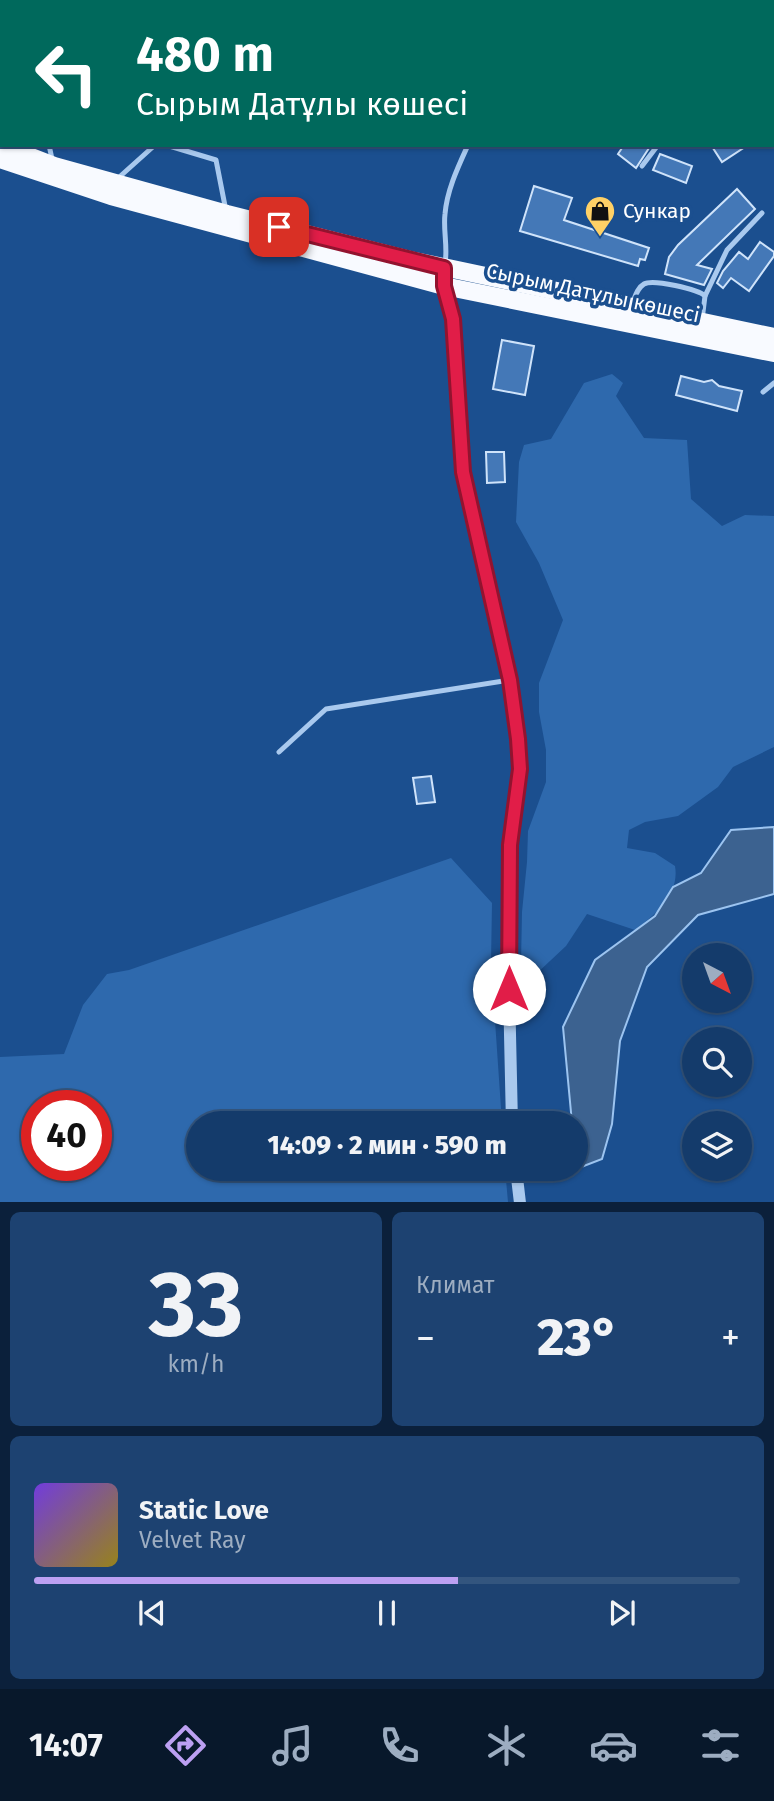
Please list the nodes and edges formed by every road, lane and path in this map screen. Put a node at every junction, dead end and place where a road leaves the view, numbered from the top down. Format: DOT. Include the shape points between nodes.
graph roads {
  1 [pos="11,147"];
  2 [pos="153,147"];
  3 [pos="173,147"];
  4 [pos="467,147"];
  5 [pos="656,147"];
  6 [pos="51,154"];
  7 [pos="0,159"];
  8 [pos="642,166"];
  9 [pos="114,182"];
  10 [pos="227,214"];
  11 [pos="762,214"];
  12 [pos="444,277"];
  13 [pos="705,296"];
  14 [pos="631,307"];
  15 [pos="702,320"];
  16 [pos="774,337"];
  17 [pos="774,354"];
  18 [pos="774,383"];
  19 [pos="764,392"];
  20 [pos="510,680"];
  21 [pos="279,752"];
  22 [pos="513,1111"];
  23 [pos="517,1181"];
  24 [pos="520,1202"];
  1 -- 6 [label="highway, Сырым Датұлы көшесі"];
  2 -- 9 [label="lane"];
  3 -- 10 [label="lane" via="216,160"];
  4 -- 12 [label="lane" via="444,216"];
  5 -- 8 [label="lane"];
  6 -- 9 [label="highway, Сырым Датұлы көшесі"];
  7 -- 12 [label="highway, Сырым Датұлы көшесі" via="111,196"];
  9 -- 10 [label="highway, Сырым Датұлы көшесі"];
  10 -- 12 [label="highway, Сырым Датұлы көшесі"];
  11 -- 13 [label="lane" via="727,250"];
  12 -- 14 [label="highway, Сырым Датұлы көшесі"];
  12 -- 17 [label="highway, Сырым Датұлы көшесі"];
  12 -- 20 [label="street" via="453,319 463,472"];
  13 -- 14 [label="lane" via="653,281 638,288"];
  13 -- 15 [label="lane"];
  14 -- 15 [label="highway, Сырым Датұлы көшесі"];
  15 -- 16 [label="highway, Сырым Датұлы көшесі"];
  18 -- 19 [label="lane"];
  20 -- 21 [label="lane" via="326,709"];
  20 -- 22 [label="street" via="520,769 510,845"];
  23 -- 24 [label="street"];
}
